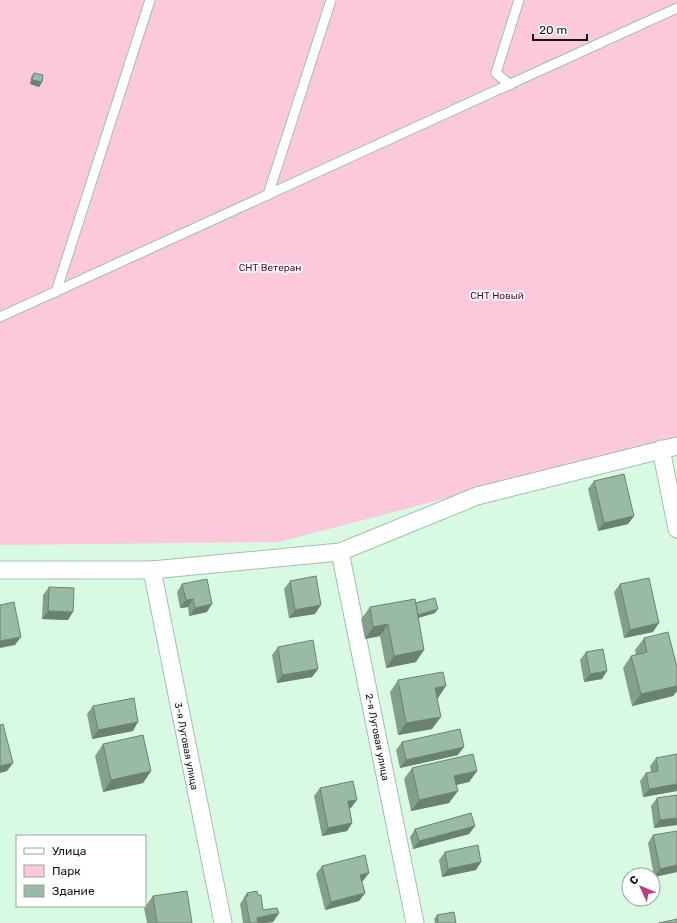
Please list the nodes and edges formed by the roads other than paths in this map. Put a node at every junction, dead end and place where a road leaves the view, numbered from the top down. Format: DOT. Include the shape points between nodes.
graph roads {
  1 [pos="150,0"];
  2 [pos="331,0"];
  3 [pos="519,0"];
  4 [pos="677,8"];
  5 [pos="510,85"];
  6 [pos="268,195"];
  7 [pos="56,292"];
  8 [pos="0,318"];
  9 [pos="669,447"];
  10 [pos="677,529"];
  11 [pos="340,552"];
  12 [pos="0,570"];
  13 [pos="152,570"];
  14 [pos="223,923"];
  15 [pos="415,923"];
  1 -- 7 [label="lane"];
  2 -- 6 [label="lane"];
  3 -- 5 [label="lane" via="496,73"];
  4 -- 5 [label="lane"];
  5 -- 6 [label="lane"];
  6 -- 7 [label="lane"];
  7 -- 8 [label="lane"];
  9 -- 10 [label="street"];
  9 -- 11 [label="street" via="477,496"];
  11 -- 13 [label="street"];
  11 -- 15 [label="street, 2-я Луговая улица"];
  12 -- 13 [label="street"];
  13 -- 14 [label="street, 3-я Луговая улица"];
}
